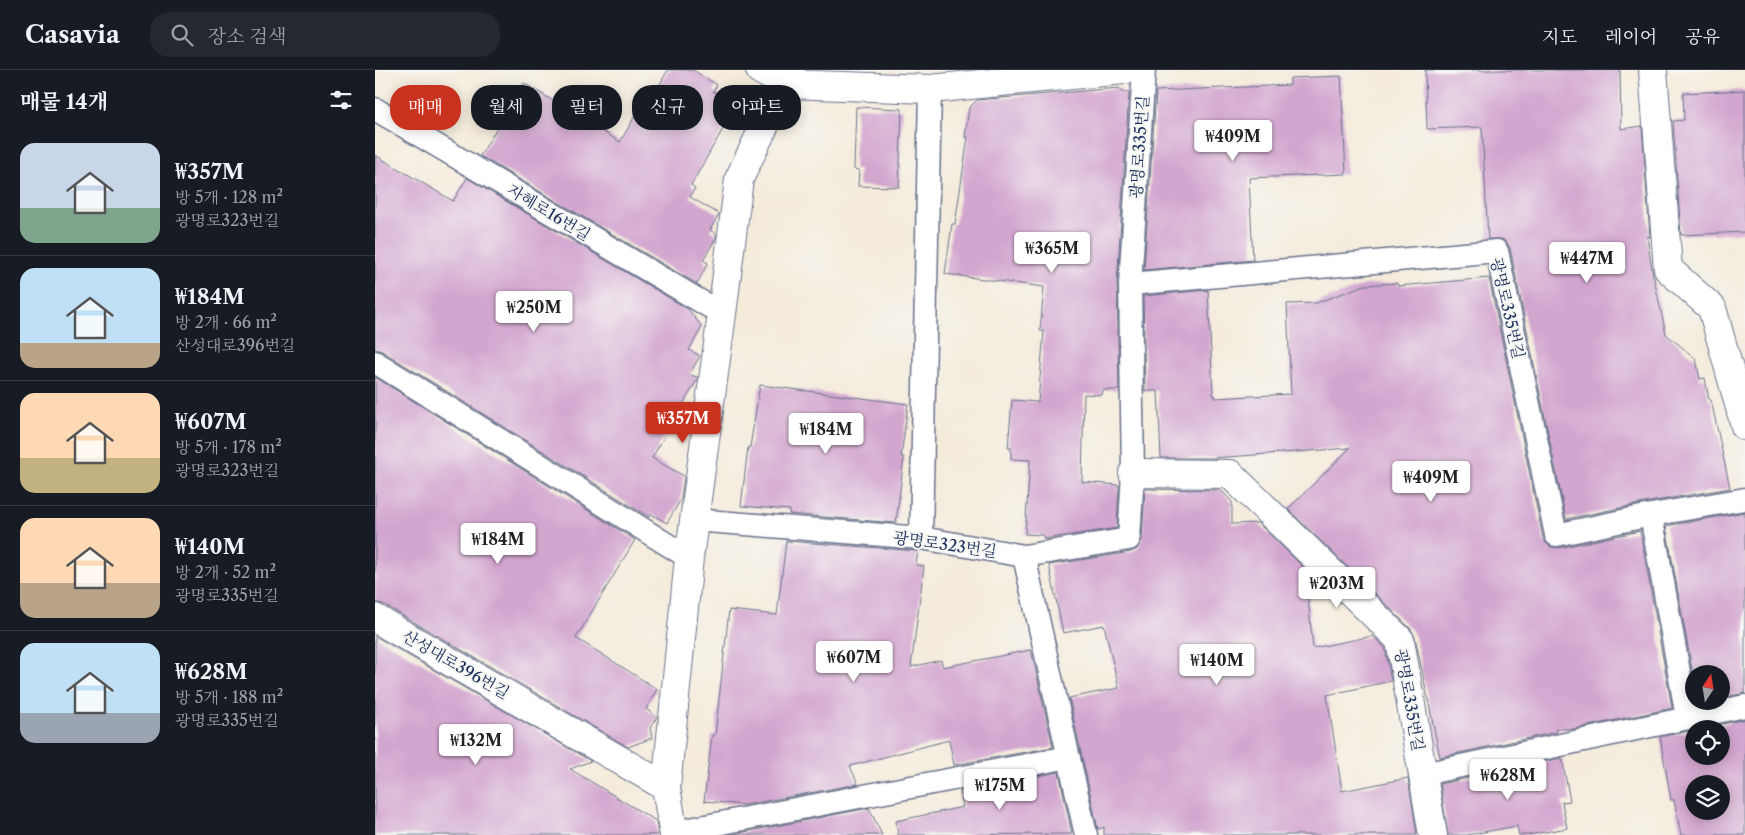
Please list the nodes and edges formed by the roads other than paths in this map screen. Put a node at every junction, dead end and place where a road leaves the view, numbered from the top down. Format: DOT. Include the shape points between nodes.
graph roads {
  1 [pos="760,70"];
  2 [pos="1124,70"];
  3 [pos="1144,70"];
  4 [pos="1653,70"];
  5 [pos="788,77"];
  6 [pos="930,89"];
  7 [pos="375,109"];
  8 [pos="1130,284"];
  9 [pos="722,314"];
  10 [pos="375,362"];
  11 [pos="1745,426"];
  12 [pos="1133,473"];
  13 [pos="1745,499"];
  14 [pos="1651,515"];
  15 [pos="693,520"];
  16 [pos="921,538"];
  17 [pos="1023,556"];
  18 [pos="689,558"];
  19 [pos="375,618"];
  20 [pos="1745,706"];
  21 [pos="1687,717"];
  22 [pos="1069,757"];
  23 [pos="1423,774"];
  24 [pos="666,787"];
  25 [pos="674,834"];
  26 [pos="1086,835"];
  27 [pos="1433,835"];
  1 -- 5 [label="street"];
  2 -- 6 [label="street"];
  3 -- 8 [label="lane, 광명로335번길"];
  4 -- 11 [label="street" via="1668,270 1712,308"];
  5 -- 6 [label="street"];
  5 -- 9 [label="street" via="739,179"];
  6 -- 16 [label="lane"];
  7 -- 9 [label="lane, 자혜로16번길"];
  8 -- 12 [label="lane, 광명로335번길"];
  8 -- 14 [label="lane, 광명로335번길" via="1497,251 1556,535"];
  9 -- 15 [label="street"];
  10 -- 18 [label="lane"];
  12 -- 17 [label="lane, 광명로323번길" via="1129,539"];
  12 -- 23 [label="street, 광명로335번길" via="1230,474 1400,640"];
  13 -- 14 [label="lane, 광명로335번길"];
  14 -- 21 [label="lane"];
  15 -- 16 [label="lane, 광명로323번길"];
  15 -- 18 [label="street"];
  16 -- 17 [label="lane, 광명로323번길"];
  17 -- 22 [label="lane"];
  18 -- 24 [label="street"];
  19 -- 24 [label="street, 산성대로396번길"];
  20 -- 21 [label="lane, 광명로335번길"];
  21 -- 23 [label="lane, 광명로335번길"];
  22 -- 25 [label="lane"];
  22 -- 26 [label="lane"];
  23 -- 27 [label="street, 광명로335번길"];
  24 -- 25 [label="street"];
}
